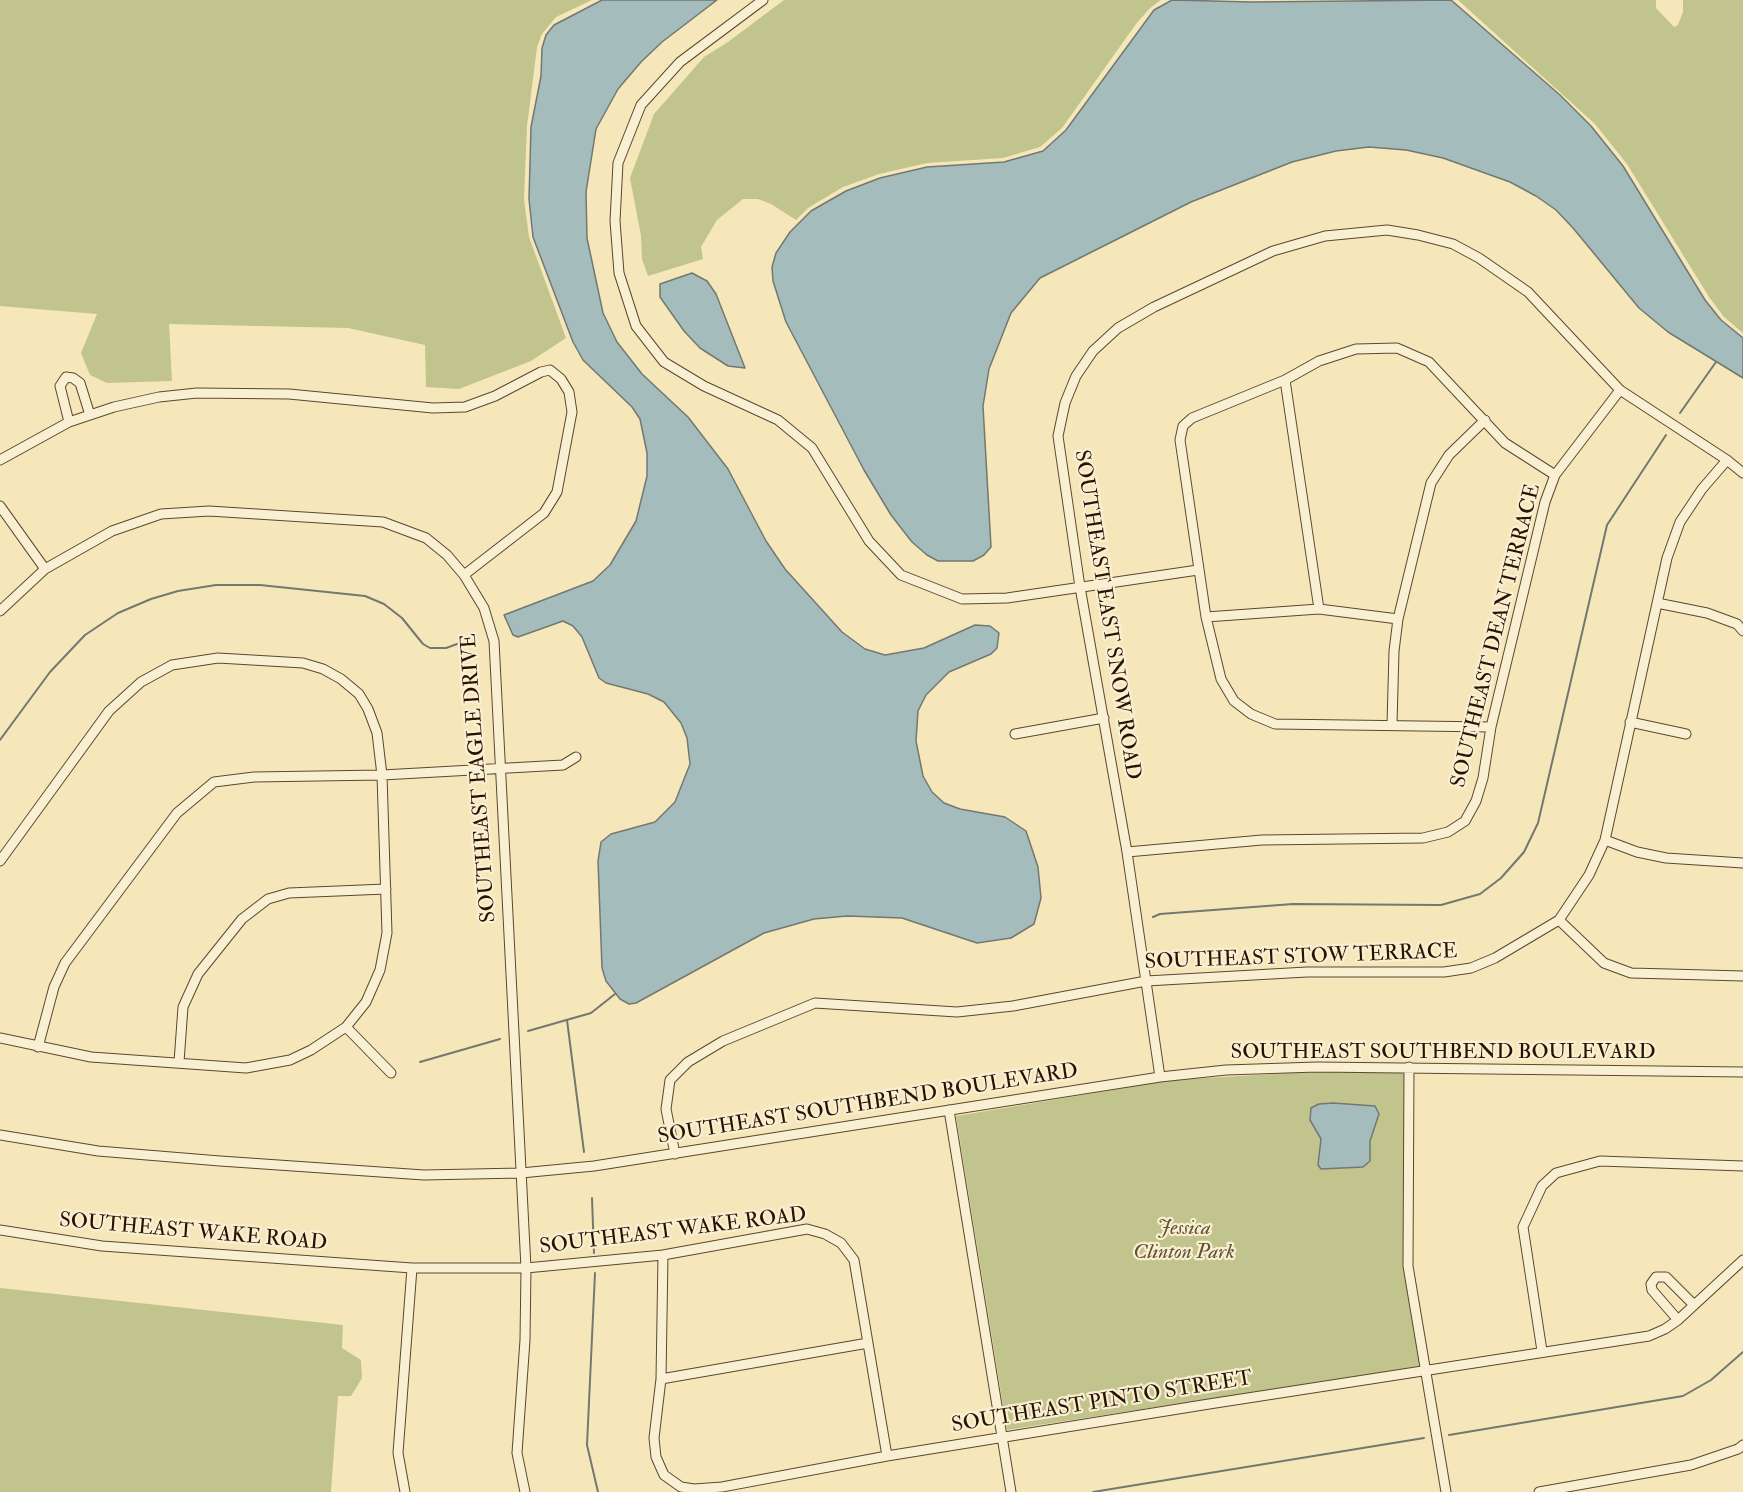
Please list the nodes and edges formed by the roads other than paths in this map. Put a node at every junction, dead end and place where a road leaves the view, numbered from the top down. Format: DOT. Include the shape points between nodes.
graph roads {
  1 [pos="763,0"];
  2 [pos="1285,380"];
  3 [pos="1620,390"];
  4 [pos="90,415"];
  5 [pos="1485,420"];
  6 [pos="69,422"];
  7 [pos="0,460"];
  8 [pos="1727,460"];
  9 [pos="1743,473"];
  10 [pos="1555,475"];
  11 [pos="0,506"];
  12 [pos="45,569"];
  13 [pos="1198,570"];
  14 [pos="464,575"];
  15 [pos="1080,587"];
  16 [pos="1657,603"];
  17 [pos="1319,609"];
  18 [pos="0,611"];
  19 [pos="1206,617"];
  20 [pos="1398,619"];
  21 [pos="1743,631"];
  22 [pos="1104,718"];
  23 [pos="1630,722"];
  24 [pos="1392,724"];
  25 [pos="1491,727"];
  26 [pos="1016,734"];
  27 [pos="1686,734"];
  28 [pos="576,757"];
  29 [pos="500,768"];
  30 [pos="382,775"];
  31 [pos="1605,840"];
  32 [pos="1127,852"];
  33 [pos="0,861"];
  34 [pos="1743,863"];
  35 [pos="386,889"];
  36 [pos="1559,920"];
  37 [pos="1743,976"];
  38 [pos="1146,981"];
  39 [pos="346,1027"];
  40 [pos="0,1038"];
  41 [pos="38,1047"];
  42 [pos="179,1062"];
  43 [pos="1409,1067"];
  44 [pos="1743,1072"];
  45 [pos="391,1073"];
  46 [pos="1160,1077"];
  47 [pos="949,1110"];
  48 [pos="0,1135"];
  49 [pos="675,1154"];
  50 [pos="1743,1166"];
  51 [pos="521,1173"];
  52 [pos="0,1230"];
  53 [pos="663,1255"];
  54 [pos="1743,1260"];
  55 [pos="526,1268"];
  56 [pos="412,1269"];
  57 [pos="1694,1305"];
  58 [pos="1678,1320"];
  59 [pos="868,1343"];
  60 [pos="1542,1351"];
  61 [pos="1426,1370"];
  62 [pos="661,1379"];
  63 [pos="1002,1438"];
  64 [pos="1741,1450"];
  65 [pos="887,1456"];
  66 [pos="405,1492"];
  67 [pos="525,1492"];
  68 [pos="1011,1492"];
  69 [pos="1446,1492"];
  70 [pos="1539,1492"];
  1 -- 15 [label="street" via="680,62 641,105 618,163 615,222 619,273 636,326 664,362 704,386 778,420 812,448 869,541 901,575 962,599 1007,598"];
  2 -- 5 [label="street" via="1319,361 1356,349 1397,348 1429,362"];
  2 -- 13 [label="street" via="1192,418 1183,426 1180,440"];
  2 -- 17 [label="street"];
  3 -- 8 [label="street, SOUTHEAST EAST SNOW ROAD"];
  3 -- 10 [label="street, SOUTHEAST DEAN TERRACE"];
  3 -- 15 [label="street, SOUTHEAST EAST SNOW ROAD" via="1528,292 1453,244 1387,230 1325,236 1273,251 1118,328 1093,351 1076,376 1058,436"];
  4 -- 6 [label="street"];
  4 -- 6 [label="street" via="80,383 66,377 60,386"];
  4 -- 14 [label="street" via="159,397 197,393 289,394 465,408 550,370 569,392 572,412 557,492 544,513"];
  5 -- 10 [label="street" via="1513,449"];
  5 -- 20 [label="street" via="1449,454 1431,483"];
  6 -- 7 [label="street"];
  8 -- 9 [label="street, SOUTHEAST EAST SNOW ROAD"];
  8 -- 16 [label="street, SOUTHEAST STOW TERRACE" via="1680,522"];
  10 -- 25 [label="street, SOUTHEAST DEAN TERRACE" via="1536,533"];
  11 -- 12 [label="street"];
  12 -- 14 [label="street, SOUTHEAST EAGLE DRIVE" via="112,531 161,514 209,511 383,522 426,538"];
  12 -- 18 [label="street, SOUTHEAST EAGLE DRIVE"];
  13 -- 15 [label="street"];
  13 -- 19 [label="street"];
  14 -- 29 [label="street, SOUTHEAST EAGLE DRIVE" via="484,608 494,641"];
  15 -- 22 [label="street, SOUTHEAST EAST SNOW ROAD"];
  16 -- 21 [label="street" via="1707,613 1737,624"];
  16 -- 23 [label="street, SOUTHEAST STOW TERRACE"];
  17 -- 19 [label="street"];
  17 -- 20 [label="street"];
  19 -- 24 [label="street" via="1221,679 1234,701 1251,714 1275,724"];
  20 -- 24 [label="street"];
  22 -- 26 [label="street"];
  22 -- 32 [label="street, SOUTHEAST EAST SNOW ROAD"];
  23 -- 27 [label="street"];
  23 -- 31 [label="street, SOUTHEAST STOW TERRACE"];
  24 -- 25 [label="street"];
  25 -- 32 [label="street, SOUTHEAST DEAN TERRACE" via="1476,801 1465,821 1448,832 1423,838 1262,840"];
  28 -- 29 [label="street" via="563,765"];
  29 -- 30 [label="street"];
  29 -- 51 [label="street, SOUTHEAST EAGLE DRIVE"];
  30 -- 33 [label="street" via="377,733 368,709 358,694 323,669 303,663 219,658 172,665 141,682 109,711"];
  30 -- 35 [label="street"];
  30 -- 41 [label="street" via="254,777 214,782 177,813 65,963 54,987"];
  31 -- 34 [label="street" via="1666,858"];
  31 -- 36 [label="street, SOUTHEAST STOW TERRACE" via="1589,875"];
  32 -- 38 [label="street, SOUTHEAST EAST SNOW ROAD"];
  35 -- 39 [label="street" via="387,933 380,970 366,1002"];
  35 -- 42 [label="street" via="290,893 268,899 242,919 198,974 183,1007"];
  36 -- 37 [label="street" via="1605,963 1631,973"];
  36 -- 38 [label="street, SOUTHEAST STOW TERRACE" via="1495,958 1471,968 1444,972 1307,972"];
  38 -- 46 [label="street, SOUTHEAST EAST SNOW ROAD"];
  38 -- 49 [label="street, SOUTHEAST STOW TERRACE" via="957,1012 815,1004 723,1041 688,1062 670,1080 666,1108"];
  39 -- 42 [label="street" via="311,1050 271,1064 246,1068"];
  39 -- 45 [label="street"];
  40 -- 41 [label="street"];
  41 -- 42 [label="street" via="91,1057"];
  43 -- 44 [label="street, SOUTHEAST SOUTHBEND BOULEVARD"];
  43 -- 46 [label="street, SOUTHEAST SOUTHBEND BOULEVARD" via="1317,1066"];
  43 -- 61 [label="street" via="1408,1266"];
  46 -- 47 [label="street, SOUTHEAST SOUTHBEND BOULEVARD"];
  47 -- 49 [label="street, SOUTHEAST SOUTHBEND BOULEVARD"];
  47 -- 63 [label="street"];
  48 -- 51 [label="street, SOUTHEAST SOUTHBEND BOULEVARD" via="98,1151 220,1161 424,1175"];
  49 -- 51 [label="street, SOUTHEAST SOUTHBEND BOULEVARD"];
  50 -- 60 [label="street" via="1600,1161 1556,1173 1542,1186 1523,1227"];
  51 -- 55 [label="street, SOUTHEAST EAGLE DRIVE"];
  52 -- 56 [label="street, SOUTHEAST WAKE ROAD" via="102,1246"];
  53 -- 55 [label="street, SOUTHEAST WAKE ROAD"];
  53 -- 59 [label="street, SOUTHEAST WAKE ROAD" via="807,1229 825,1234 841,1243 854,1260"];
  53 -- 62 [label="street, SOUTHEAST PINTO STREET"];
  54 -- 57 [label="street, SOUTHEAST PINTO STREET"];
  55 -- 56 [label="street, SOUTHEAST WAKE ROAD"];
  55 -- 67 [label="street, SOUTHEAST EAGLE DRIVE" via="517,1453"];
  56 -- 66 [label="street" via="398,1453"];
  57 -- 58 [label="street, SOUTHEAST PINTO STREET"];
  57 -- 58 [label="street" via="1669,1279 1656,1277 1652,1290"];
  58 -- 60 [label="street, SOUTHEAST PINTO STREET" via="1649,1335"];
  59 -- 62 [label="street"];
  59 -- 65 [label="street, SOUTHEAST WAKE ROAD"];
  60 -- 61 [label="street, SOUTHEAST PINTO STREET"];
  61 -- 63 [label="street, SOUTHEAST PINTO STREET"];
  61 -- 69 [label="street"];
  62 -- 65 [label="street, SOUTHEAST PINTO STREET" via="654,1438 656,1457 664,1475 681,1487 722,1487"];
  63 -- 65 [label="street, SOUTHEAST PINTO STREET"];
  63 -- 68 [label="street"];
  64 -- 70 [label="street" via="1691,1465"];
}
